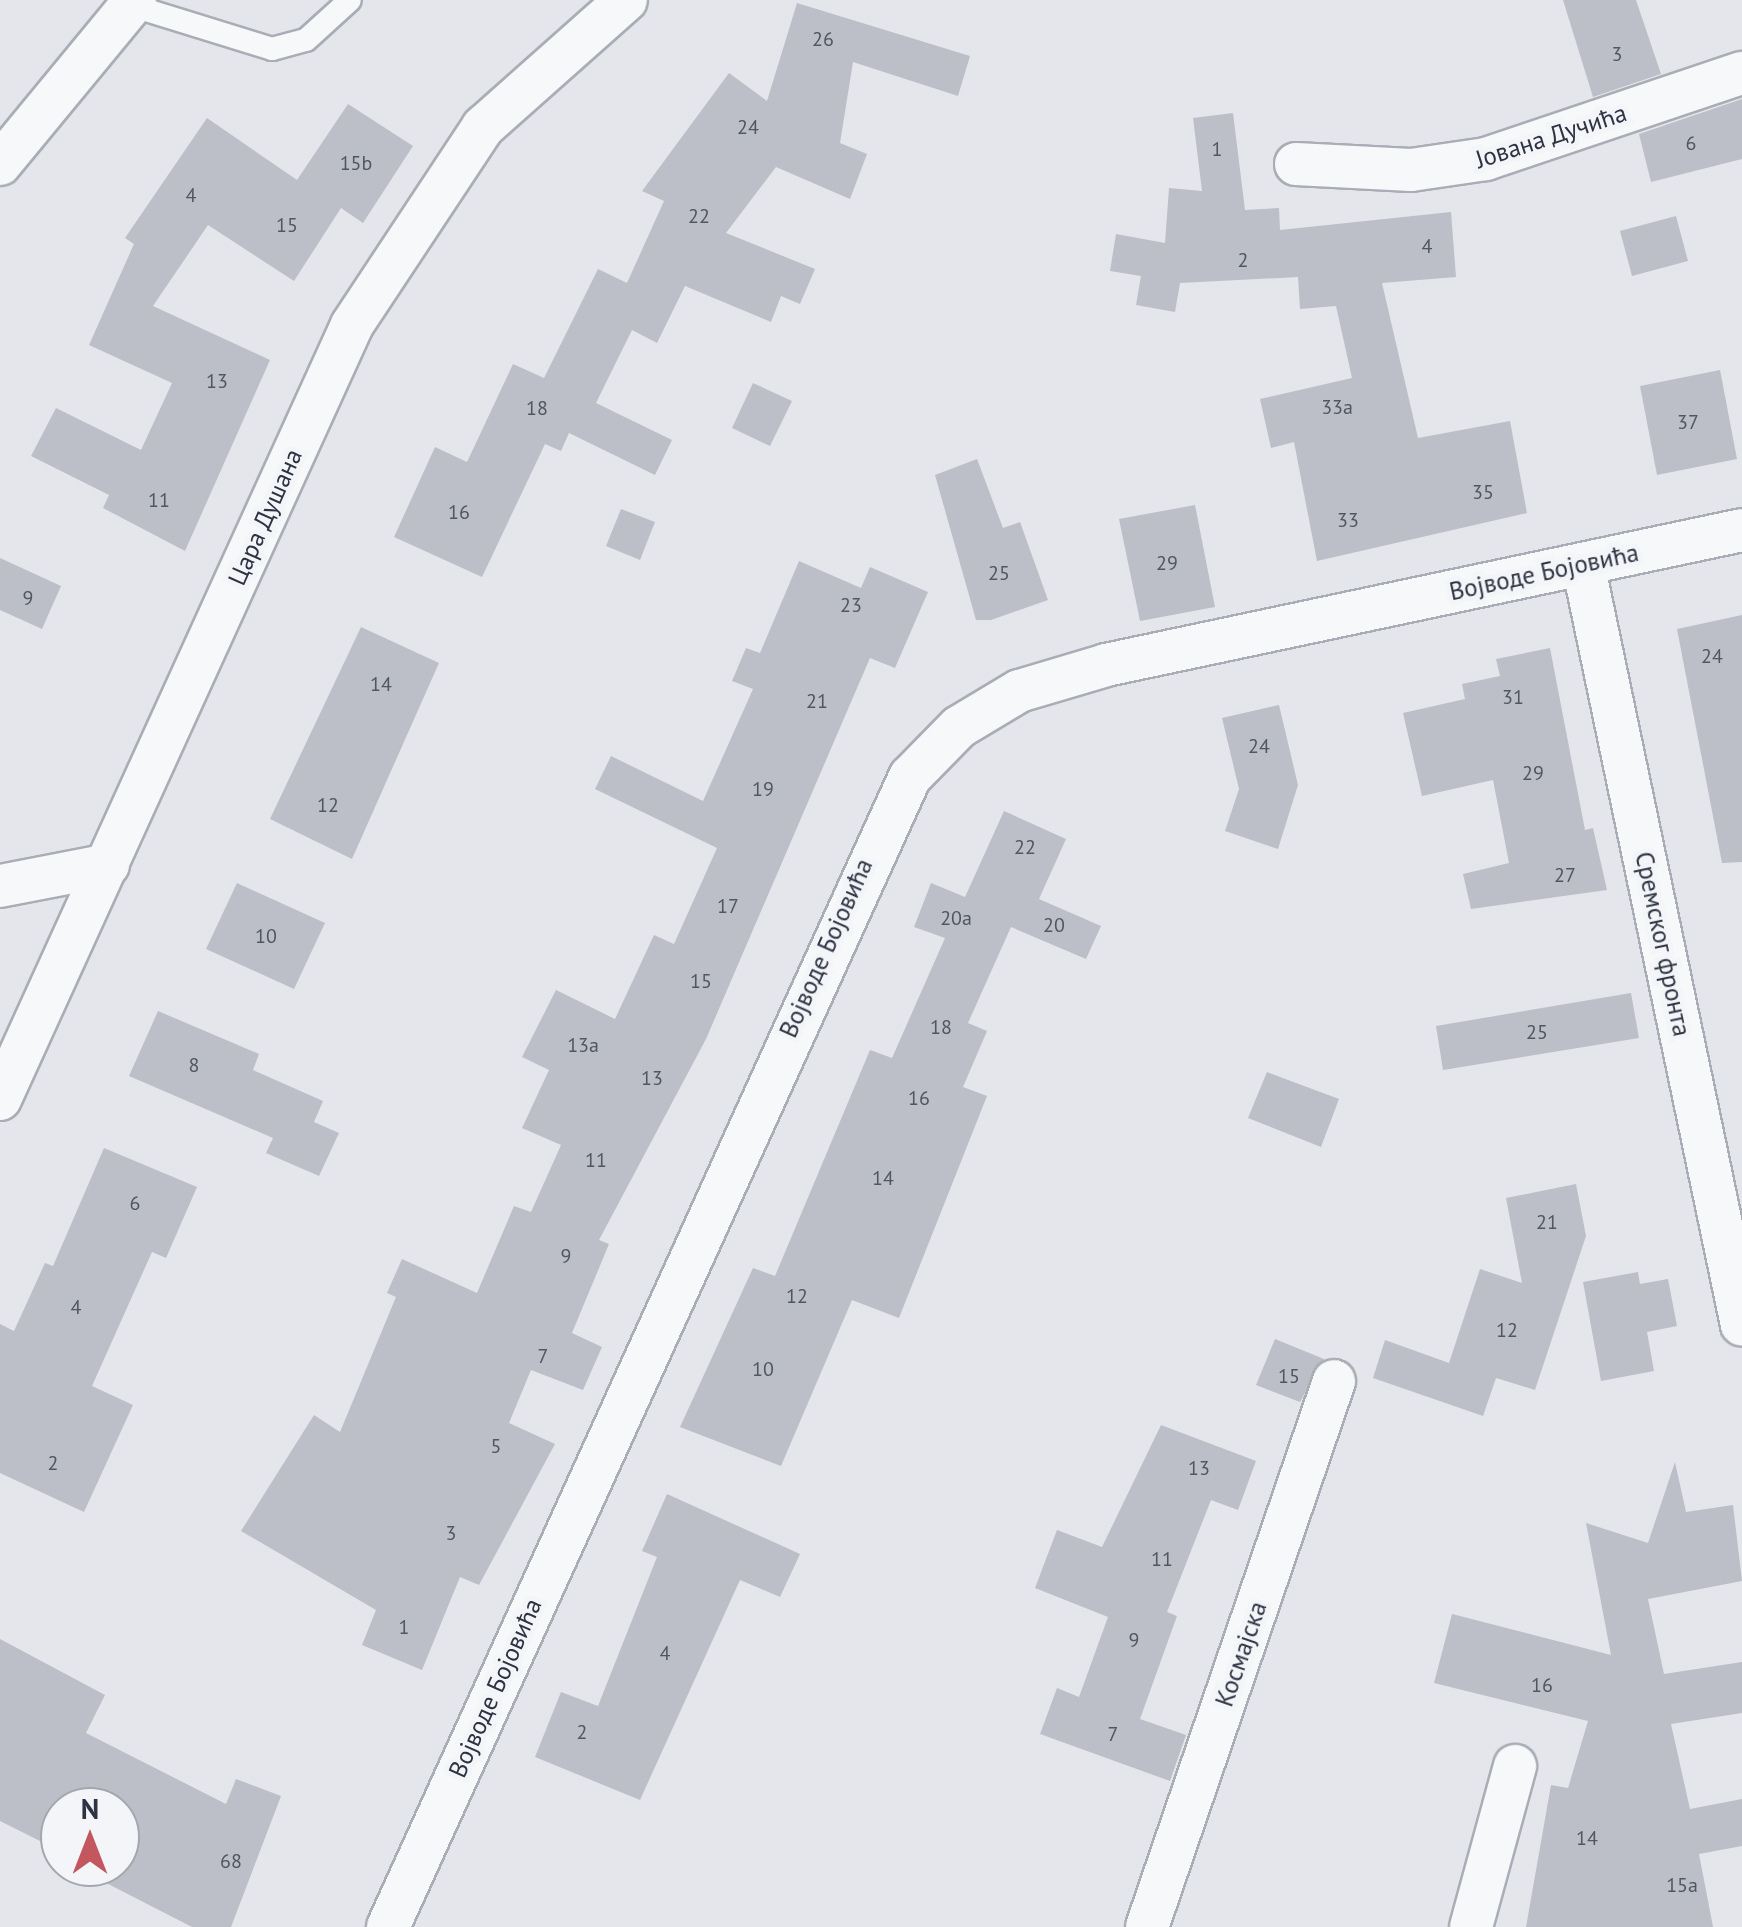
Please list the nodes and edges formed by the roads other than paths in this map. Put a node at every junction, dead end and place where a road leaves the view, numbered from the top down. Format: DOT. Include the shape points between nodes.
graph roads {
  1 [pos="350,0"];
  2 [pos="626,0"];
  3 [pos="132,3"];
  4 [pos="1742,73"];
  5 [pos="0,164"];
  6 [pos="1296,164"];
  7 [pos="1742,530"];
  8 [pos="1583,564"];
  9 [pos="108,865"];
  10 [pos="0,886"];
  11 [pos="0,1099"];
  12 [pos="1742,1326"];
  13 [pos="1334,1381"];
  14 [pos="1515,1766"];
  15 [pos="388,1927"];
  16 [pos="1147,1927"];
  17 [pos="1470,1927"];
  1 -- 3 [label="lane" via="306,40 272,49"];
  2 -- 9 [label="street, Цара Душана" via="484,128 352,325"];
  3 -- 5 [label="street"];
  4 -- 6 [label="street, Јована Дучића" via="1486,159 1394,171"];
  7 -- 8 [label="street, Војводе Бојовића"];
  8 -- 12 [label="street, Сремског фронта"];
  8 -- 15 [label="street, Војводе Бојовића" via="1018,691 959,727 910,777"];
  9 -- 10 [label="street"];
  9 -- 11 [label="street, Цара Душана"];
  13 -- 16 [label="street, Космајска"];
  14 -- 17 [label="street"];
}
